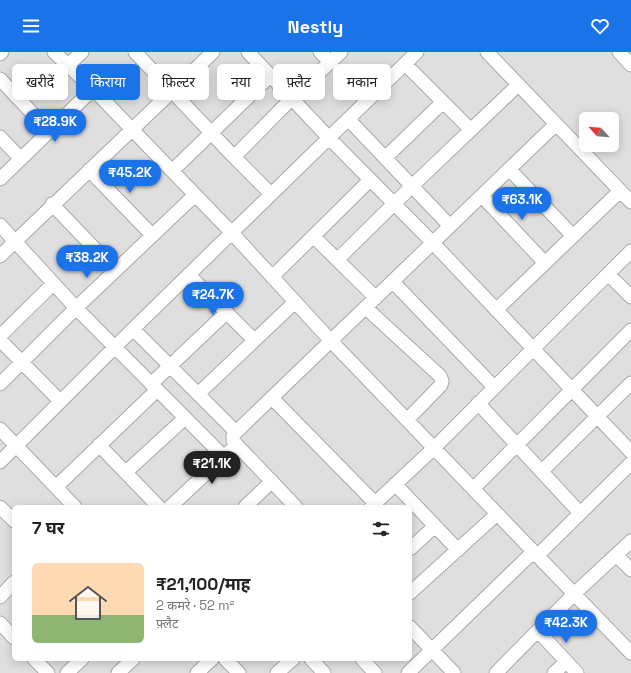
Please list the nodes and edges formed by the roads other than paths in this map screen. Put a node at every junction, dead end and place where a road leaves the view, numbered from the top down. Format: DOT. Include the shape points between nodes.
graph roads {
  1 [pos="54,52"];
  2 [pos="82,52"];
  3 [pos="136,52"];
  4 [pos="213,52"];
  5 [pos="248,52"];
  6 [pos="320,52"];
  7 [pos="341,52"];
  8 [pos="418,52"];
  9 [pos="487,52"];
  10 [pos="619,52"];
  11 [pos="330,62"];
  12 [pos="67,64"];
  13 [pos="200,64"];
  14 [pos="405,64"];
  15 [pos="68,65"];
  16 [pos="148,65"];
  17 [pos="631,65"];
  18 [pos="325,67"];
  19 [pos="76,73"];
  20 [pos="270,76"];
  21 [pos="273,79"];
  22 [pos="0,80"];
  23 [pos="518,85"];
  24 [pos="81,100"];
  25 [pos="103,100"];
  26 [pos="162,100"];
  27 [pos="181,100"];
  28 [pos="290,100"];
  29 [pos="294,100"];
  30 [pos="443,102"];
  31 [pos="348,119"];
  32 [pos="556,124"];
  33 [pos="131,129"];
  34 [pos="471,130"];
  35 [pos="49,131"];
  36 [pos="212,133"];
  37 [pos="0,137"];
  38 [pos="329,138"];
  39 [pos="234,157"];
  40 [pos="385,158"];
  41 [pos="20,159"];
  42 [pos="89,170"];
  43 [pos="509,170"];
  44 [pos="172,171"];
  45 [pos="0,179"];
  46 [pos="370,180"];
  47 [pos="412,186"];
  48 [pos="620,191"];
  49 [pos="271,194"];
  50 [pos="195,195"];
  51 [pos="482,196"];
  52 [pos="631,202"];
  53 [pos="52,204"];
  54 [pos="394,204"];
  55 [pos="0,225"];
  56 [pos="450,226"];
  57 [pos="232,233"];
  58 [pos="152,235"];
  59 [pos="313,236"];
  60 [pos="573,236"];
  61 [pos="15,242"];
  62 [pos="433,243"];
  63 [pos="631,251"];
  64 [pos="0,256"];
  65 [pos="337,260"];
  66 [pos="545,263"];
  67 [pos="115,270"];
  68 [pos="608,274"];
  69 [pos="189,275"];
  70 [pos="272,277"];
  71 [pos="393,282"];
  72 [pos="53,284"];
  73 [pos="631,297"];
  74 [pos="376,298"];
  75 [pos="295,302"];
  76 [pos="76,308"];
  77 [pos="366,308"];
  78 [pos="496,310"];
  79 [pos="227,312"];
  80 [pos="133,329"];
  81 [pos="631,330"];
  82 [pos="0,336"];
  83 [pos="0,340"];
  84 [pos="254,340"];
  85 [pos="331,342"];
  86 [pos="115,347"];
  87 [pos="533,349"];
  88 [pos="22,362"];
  89 [pos="170,366"];
  90 [pos="631,383"];
  91 [pos="0,384"];
  92 [pos="154,387"];
  93 [pos="494,387"];
  94 [pos="572,390"];
  95 [pos="198,394"];
  96 [pos="272,398"];
  97 [pos="60,401"];
  98 [pos="478,403"];
  99 [pos="597,416"];
  100 [pos="185,418"];
  101 [pos="407,420"];
  102 [pos="0,429"];
  103 [pos="237,438"];
  104 [pos="517,444"];
  105 [pos="16,445"];
  106 [pos="99,445"];
  107 [pos="434,448"];
  108 [pos="631,452"];
  109 [pos="224,456"];
  110 [pos="0,462"];
  111 [pos="631,463"];
  112 [pos="542,471"];
  113 [pos="126,472"];
  114 [pos="272,481"];
  115 [pos="395,484"];
  116 [pos="56,487"];
  117 [pos="473,489"];
  118 [pos="73,505"];
  119 [pos="157,505"];
  120 [pos="172,505"];
  121 [pos="247,505"];
  122 [pos="294,505"];
  123 [pos="373,505"];
  124 [pos="0,507"];
  125 [pos="580,513"];
  126 [pos="497,514"];
  127 [pos="12,519"];
  128 [pos="436,526"];
  129 [pos="631,541"];
  130 [pos="412,548"];
  131 [pos="458,550"];
  132 [pos="535,554"];
  133 [pos="616,555"];
  134 [pos="631,570"];
  135 [pos="12,584"];
  136 [pos="412,591"];
  137 [pos="574,594"];
  138 [pos="0,597"];
  139 [pos="0,623"];
  140 [pos="412,629"];
  141 [pos="538,631"];
  142 [pos="12,636"];
  143 [pos="432,650"];
  144 [pos="631,654"];
  145 [pos="36,661"];
  146 [pos="80,661"];
  147 [pos="131,661"];
  148 [pos="210,661"];
  149 [pos="226,661"];
  150 [pos="291,661"];
  151 [pos="313,661"];
  152 [pos="364,661"];
  153 [pos="566,662"];
  154 [pos="48,673"];
  155 [pos="67,673"];
  156 [pos="118,673"];
  157 [pos="197,673"];
  158 [pos="238,673"];
  159 [pos="277,673"];
  160 [pos="324,673"];
  161 [pos="376,673"];
  162 [pos="408,673"];
  163 [pos="454,673"];
  164 [pos="496,673"];
  165 [pos="554,673"];
  166 [pos="577,673"];
  1 -- 12 [label="street"];
  2 -- 15 [label="street"];
  3 -- 16 [label="street"];
  4 -- 13 [label="street"];
  5 -- 20 [label="street"];
  6 -- 11 [label="street"];
  7 -- 11 [label="street"];
  8 -- 14 [label="street"];
  9 -- 23 [label="street"];
  10 -- 17 [label="street"];
  11 -- 18 [label="street"];
  14 -- 30 [label="street"];
  14 -- 31 [label="street"];
  15 -- 19 [label="street"];
  20 -- 21 [label="street"];
  20 -- 36 [label="street"];
  22 -- 35 [label="street"];
  23 -- 32 [label="street"];
  23 -- 34 [label="street"];
  24 -- 35 [label="street"];
  25 -- 33 [label="street"];
  26 -- 33 [label="street"];
  27 -- 36 [label="street"];
  28 -- 39 [label="street"];
  29 -- 38 [label="street"];
  30 -- 34 [label="street"];
  30 -- 40 [label="street"];
  31 -- 38 [label="street"];
  31 -- 40 [label="street"];
  32 -- 43 [label="street"];
  32 -- 48 [label="street"];
  33 -- 42 [label="street"];
  33 -- 44 [label="street"];
  34 -- 47 [label="street"];
  35 -- 41 [label="street"];
  36 -- 39 [label="street"];
  36 -- 44 [label="street"];
  37 -- 41 [label="street"];
  38 -- 46 [label="street"];
  38 -- 49 [label="street"];
  39 -- 49 [label="street"];
  40 -- 47 [label="street"];
  41 -- 45 [label="street"];
  42 -- 53 [label="street"];
  42 -- 58 [label="street"];
  43 -- 51 [label="street"];
  43 -- 60 [label="street"];
  44 -- 50 [label="street"];
  46 -- 54 [label="street"];
  46 -- 59 [label="street"];
  47 -- 54 [label="street"];
  47 -- 56 [label="street"];
  48 -- 52 [label="street"];
  48 -- 60 [label="street"];
  49 -- 57 [label="street"];
  50 -- 57 [label="street"];
  50 -- 58 [label="street"];
  51 -- 56 [label="street"];
  51 -- 66 [label="street"];
  53 -- 61 [label="street"];
  53 -- 67 [label="street"];
  54 -- 62 [label="street"];
  54 -- 65 [label="street"];
  55 -- 61 [label="street"];
  56 -- 62 [label="street"];
  57 -- 69 [label="street"];
  57 -- 70 [label="street"];
  58 -- 67 [label="street"];
  59 -- 65 [label="street"];
  59 -- 70 [label="street"];
  60 -- 66 [label="street"];
  61 -- 64 [label="street"];
  61 -- 72 [label="street"];
  62 -- 71 [label="street"];
  62 -- 78 [label="street"];
  63 -- 68 [label="street"];
  65 -- 74 [label="street"];
  66 -- 78 [label="street"];
  67 -- 76 [label="street"];
  68 -- 73 [label="street"];
  68 -- 87 [label="street"];
  69 -- 79 [label="street"];
  69 -- 80 [label="street"];
  70 -- 75 [label="street"];
  71 -- 74 [label="street"];
  71 -- 93 [label="street"];
  72 -- 76 [label="street"];
  72 -- 82 [label="street"];
  74 -- 77 [label="street"];
  75 -- 84 [label="street"];
  75 -- 85 [label="street"];
  76 -- 86 [label="street"];
  76 -- 88 [label="street"];
  77 -- 85 [label="street"];
  77 -- 101 [label="street" via="440,376 442,381"];
  78 -- 87 [label="street"];
  79 -- 84 [label="street"];
  79 -- 89 [label="street"];
  80 -- 86 [label="street"];
  80 -- 89 [label="street"];
  81 -- 94 [label="street"];
  83 -- 88 [label="street"];
  84 -- 95 [label="street"];
  85 -- 96 [label="street"];
  85 -- 101 [label="street"];
  86 -- 92 [label="street"];
  86 -- 97 [label="street"];
  87 -- 93 [label="street"];
  87 -- 94 [label="street"];
  88 -- 91 [label="street"];
  88 -- 97 [label="street"];
  89 -- 92 [label="street"];
  89 -- 95 [label="street"];
  90 -- 99 [label="street"];
  92 -- 100 [label="street"];
  92 -- 106 [label="street"];
  93 -- 98 [label="street"];
  94 -- 99 [label="street"];
  94 -- 104 [label="street"];
  95 -- 103 [label="street"];
  96 -- 103 [label="street"];
  96 -- 123 [label="street"];
  97 -- 105 [label="street"];
  98 -- 104 [label="street"];
  98 -- 107 [label="street"];
  99 -- 108 [label="street"];
  99 -- 112 [label="street"];
  100 -- 109 [label="street"];
  100 -- 113 [label="street"];
  101 -- 107 [label="street"];
  102 -- 105 [label="street"];
  103 -- 109 [label="street"];
  103 -- 114 [label="street"];
  104 -- 112 [label="street"];
  104 -- 117 [label="street"];
  105 -- 110 [label="street"];
  105 -- 116 [label="street"];
  106 -- 113 [label="street"];
  106 -- 116 [label="street"];
  107 -- 115 [label="street"];
  107 -- 117 [label="street"];
  109 -- 120 [label="street"];
  111 -- 125 [label="street"];
  112 -- 125 [label="street"];
  113 -- 119 [label="street"];
  114 -- 121 [label="street"];
  114 -- 122 [label="street"];
  115 -- 123 [label="street"];
  115 -- 128 [label="street"];
  116 -- 118 [label="street"];
  117 -- 126 [label="street"];
  124 -- 127 [label="street"];
  125 -- 132 [label="street"];
  126 -- 131 [label="street"];
  126 -- 132 [label="street"];
  128 -- 130 [label="street"];
  128 -- 131 [label="street"];
  129 -- 133 [label="street"];
  131 -- 136 [label="street"];
  132 -- 137 [label="street"];
  132 -- 143 [label="street"];
  133 -- 134 [label="street"];
  133 -- 137 [label="street"];
  135 -- 138 [label="street"];
  137 -- 141 [label="street"];
  137 -- 144 [label="street"];
  139 -- 142 [label="street"];
  140 -- 143 [label="street"];
  141 -- 153 [label="street"];
  141 -- 164 [label="street"];
  143 -- 162 [label="street"];
  143 -- 163 [label="street"];
  145 -- 154 [label="street"];
  146 -- 155 [label="street"];
  147 -- 156 [label="street"];
  148 -- 157 [label="street"];
  149 -- 158 [label="street"];
  150 -- 159 [label="street"];
  151 -- 160 [label="street"];
  152 -- 161 [label="street"];
  153 -- 165 [label="street"];
  153 -- 166 [label="street"];
}
